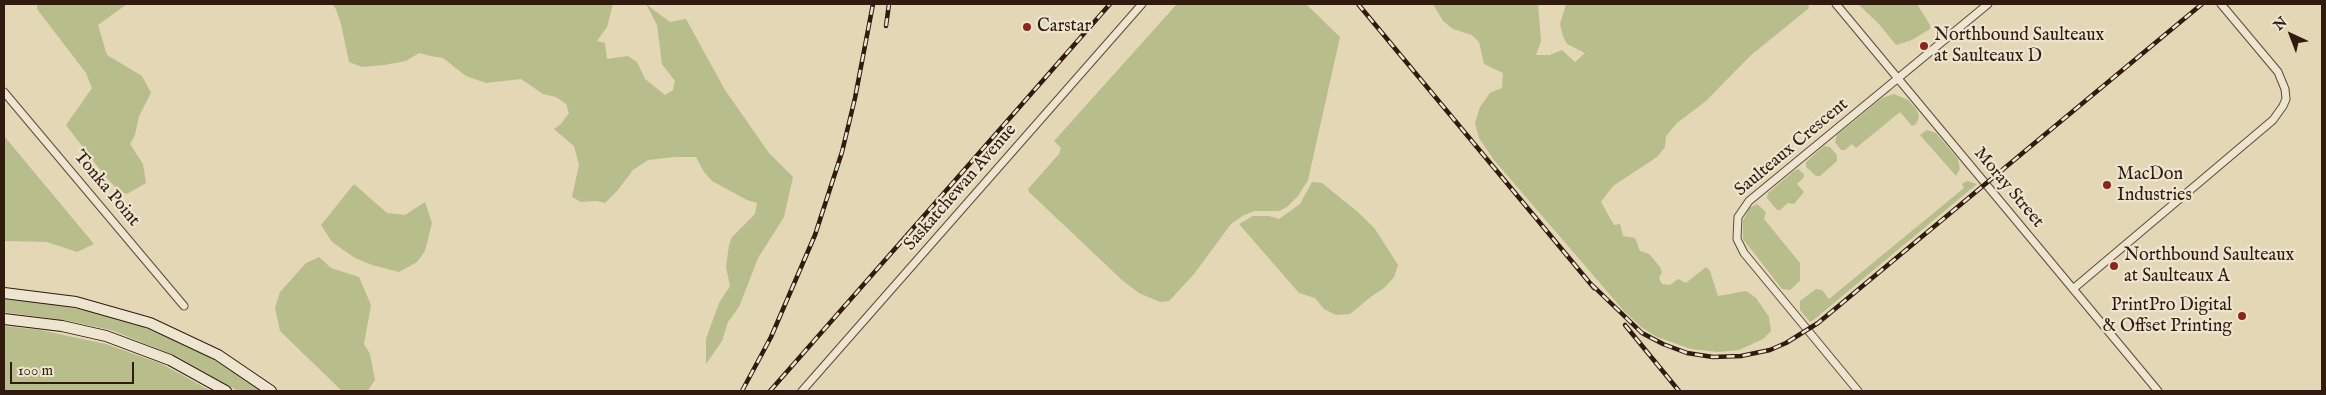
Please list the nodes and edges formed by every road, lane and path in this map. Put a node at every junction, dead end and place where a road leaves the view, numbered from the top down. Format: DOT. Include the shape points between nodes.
graph roads {
  1 [pos="1142,4"];
  2 [pos="1836,4"];
  3 [pos="1988,4"];
  4 [pos="2221,4"];
  5 [pos="1898,79"];
  6 [pos="4,92"];
  7 [pos="2072,289"];
  8 [pos="4,293"];
  9 [pos="184,306"];
  10 [pos="4,319"];
  11 [pos="226,391"];
  12 [pos="271,391"];
  13 [pos="802,391"];
  14 [pos="1858,391"];
  15 [pos="2158,391"];
  1 -- 13 [label="street, Saskatchewan Avenue"];
  2 -- 5 [label="street, Moray Street"];
  3 -- 5 [label="street, Saulteaux Crescent"];
  4 -- 7 [label="street" via="2278,72 2285,89 2283,106 2273,120"];
  5 -- 7 [label="street, Moray Street"];
  5 -- 14 [label="street, Saulteaux Crescent" via="1749,201 1736,224 1737,239 1744,254"];
  6 -- 9 [label="street, Tonka Point"];
  7 -- 15 [label="street, Moray Street"];
  8 -- 12 [label="main road" via="76,302 150,323 218,356"];
  10 -- 11 [label="main road" via="62,326 120,341 170,360"];
}
